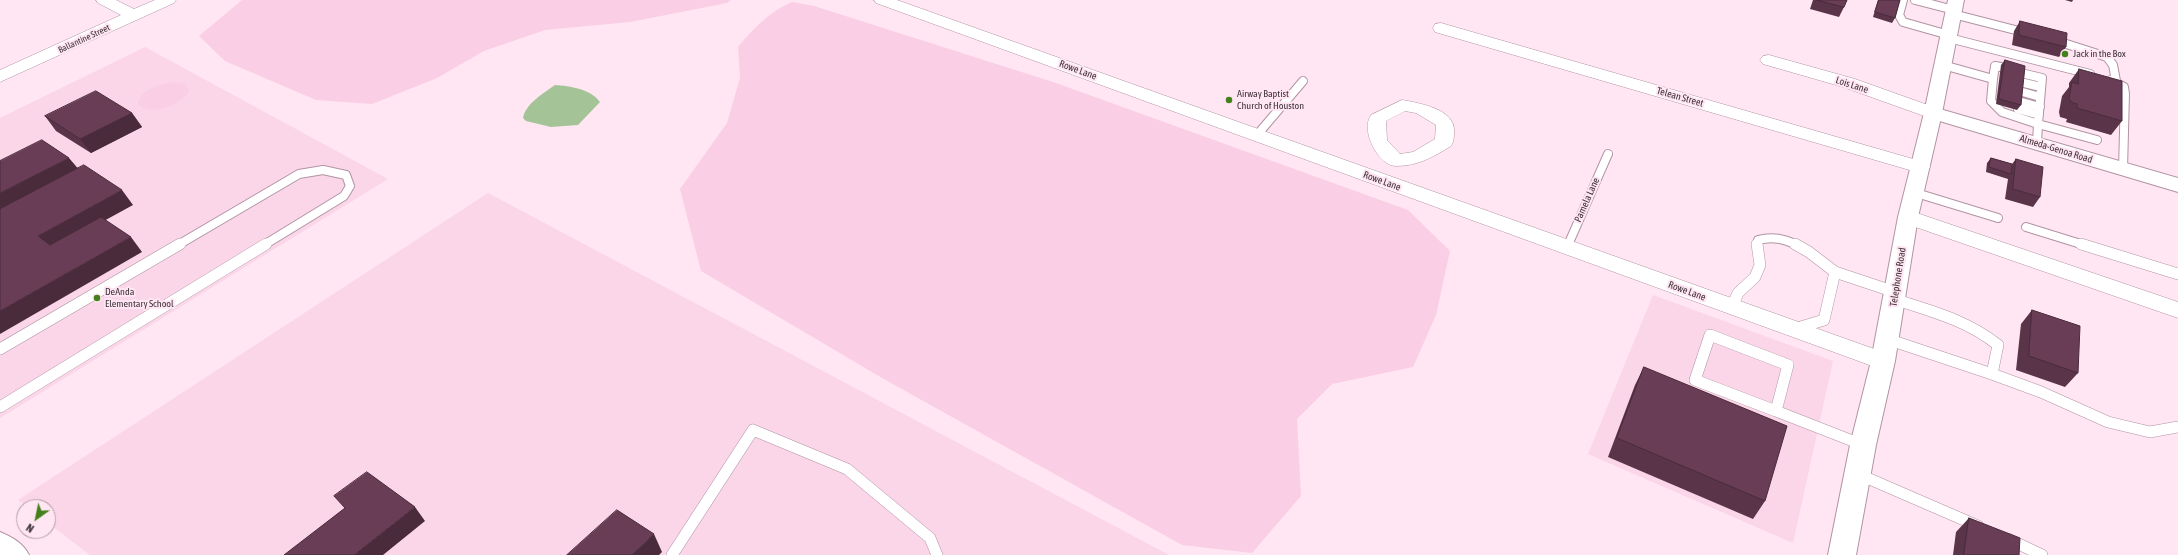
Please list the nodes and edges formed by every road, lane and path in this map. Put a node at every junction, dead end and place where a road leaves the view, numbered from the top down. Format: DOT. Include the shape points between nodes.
graph roads {
  1 [pos="104,0"];
  2 [pos="168,0"];
  3 [pos="882,0"];
  4 [pos="1903,0"];
  5 [pos="1915,0"];
  6 [pos="1954,8"];
  7 [pos="134,16"];
  8 [pos="1440,28"];
  9 [pos="1949,36"];
  10 [pos="1769,60"];
  11 [pos="1943,66"];
  12 [pos="0,77"];
  13 [pos="2021,77"];
  14 [pos="1303,80"];
  15 [pos="2116,81"];
  16 [pos="2019,91"];
  17 [pos="2040,97"];
  18 [pos="2018,105"];
  19 [pos="1933,113"];
  20 [pos="2039,115"];
  21 [pos="1257,135"];
  22 [pos="2097,140"];
  23 [pos="2037,143"];
  24 [pos="1608,154"];
  25 [pos="1395,160"];
  26 [pos="1920,167"];
  27 [pos="2123,169"];
  28 [pos="1380,180"];
  29 [pos="2178,186"];
  30 [pos="1913,192"];
  31 [pos="1908,217"];
  32 [pos="1998,218"];
  33 [pos="2026,227"];
  34 [pos="1567,247"];
  35 [pos="1835,272"];
  36 [pos="2178,274"];
  37 [pos="1895,296"];
  38 [pos="1732,307"];
  39 [pos="2178,310"];
  40 [pos="1794,329"];
  41 [pos="0,349"];
  42 [pos="1885,350"];
  43 [pos="1992,374"];
  44 [pos="0,407"];
  45 [pos="1776,412"];
  46 [pos="2178,428"];
  47 [pos="1863,445"];
  48 [pos="1858,474"];
  49 [pos="672,555"];
  50 [pos="937,555"];
  51 [pos="1842,555"];
  52 [pos="2042,555"];
  1 -- 7 [label="street"];
  2 -- 7 [label="street, Ballantine Street"];
  3 -- 21 [label="street, Rowe Lane"];
  4 -- 9 [label="lane" via="1899,15 1904,22"];
  5 -- 6 [label="lane"];
  6 -- 9 [label="main road, Telephone Road"];
  6 -- 15 [label="lane" via="2107,57 2113,65"];
  7 -- 12 [label="street, Ballantine Street"];
  8 -- 26 [label="street, Telean Street"];
  9 -- 11 [label="main road, Telephone Road"];
  9 -- 15 [label="lane"];
  10 -- 19 [label="street, Lois Lane" via="1849,83"];
  11 -- 19 [label="main road, Telephone Road"];
  11 -- 20 [label="lane" via="1996,78 1994,98 2002,112"];
  13 -- 17 [label="lane" via="2042,78"];
  14 -- 21 [label="lane"];
  15 -- 27 [label="lane" via="2124,87 2125,94"];
  16 -- 17 [label="lane"];
  17 -- 20 [label="lane"];
  18 -- 20 [label="lane"];
  19 -- 23 [label="main road, Almeda-Genoa Road"];
  19 -- 26 [label="main road, Telephone Road"];
  20 -- 22 [label="lane"];
  20 -- 23 [label="lane"];
  21 -- 28 [label="street, Rowe Lane"];
  23 -- 27 [label="main road, Almeda-Genoa Road"];
  24 -- 34 [label="lane, Pamela Lane"];
  25 -- 28 [label="street"];
  26 -- 30 [label="main road, Telephone Road"];
  27 -- 29 [label="main road, Almeda-Genoa Road"];
  28 -- 34 [label="street, Rowe Lane"];
  30 -- 31 [label="main road, Telephone Road"];
  30 -- 32 [label="lane"];
  31 -- 37 [label="main road, Telephone Road"];
  31 -- 39 [label="street"];
  33 -- 36 [label="lane"];
  34 -- 38 [label="street, Rowe Lane"];
  35 -- 37 [label="lane"];
  35 -- 38 [label="lane" via="1800,246 1774,237 1765,237 1758,240 1760,265 1755,277 1738,293"];
  35 -- 40 [label="lane" via="1824,320"];
  37 -- 42 [label="main road, Telephone Road"];
  37 -- 43 [label="lane" via="1985,333 1998,345"];
  38 -- 40 [label="street, Rowe Lane"];
  40 -- 42 [label="street, Rowe Lane"];
  41 -- 44 [label="lane" via="300,174 333,170 346,175 350,186 344,196"];
  42 -- 43 [label="lane"];
  42 -- 47 [label="main road, Telephone Road"];
  43 -- 46 [label="lane" via="2041,392 2108,422 2150,432"];
  45 -- 45 [label="lane" via="1695,380 1710,335 1788,365"];
  45 -- 47 [label="lane"];
  47 -- 48 [label="main road, Telephone Road"];
  48 -- 51 [label="main road, Telephone Road"];
  48 -- 52 [label="lane"];
  49 -- 50 [label="lane" via="753,430 848,469 930,538"];
}
